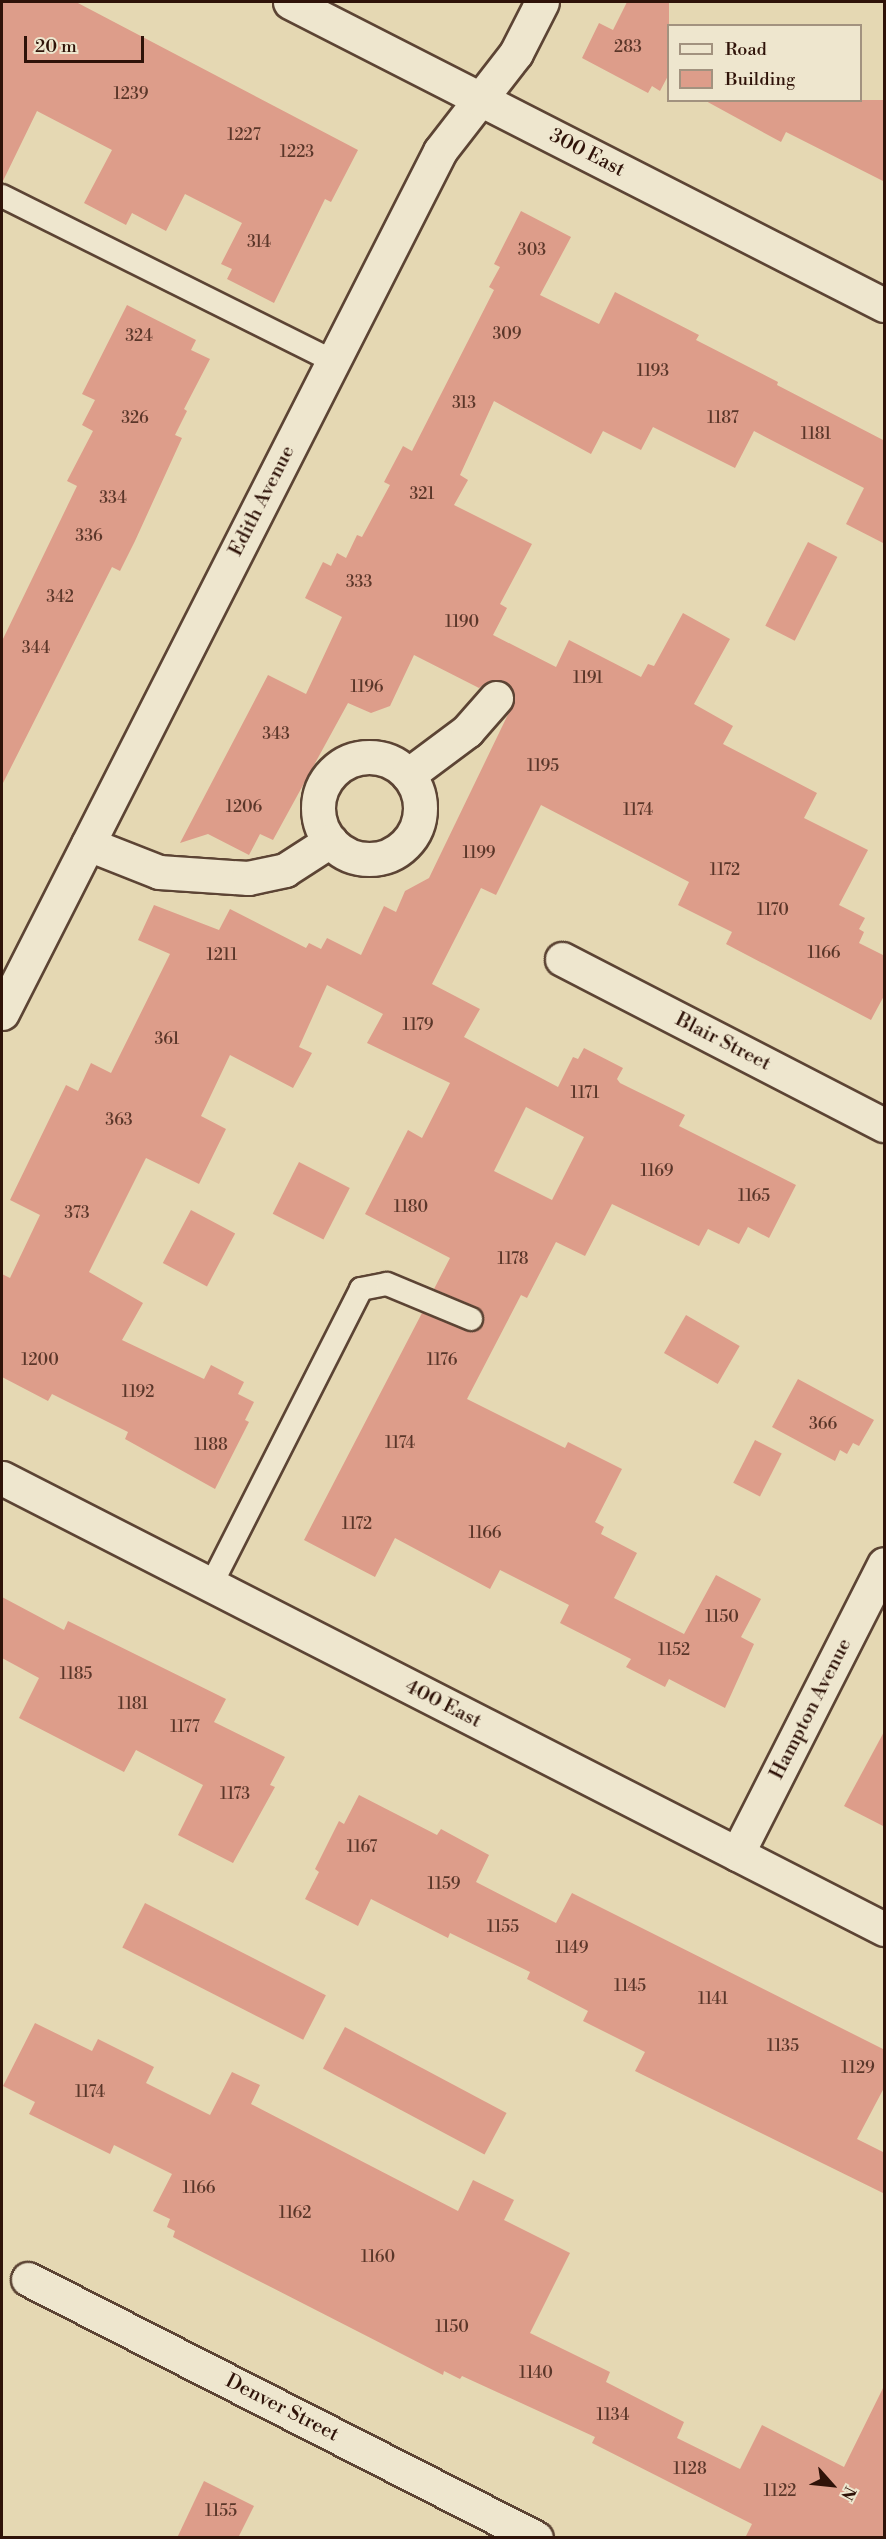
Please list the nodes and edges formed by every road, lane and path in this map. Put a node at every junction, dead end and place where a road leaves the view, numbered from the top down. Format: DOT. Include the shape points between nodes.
graph roads {
  1 [pos="290,2"];
  2 [pos="542,2"];
  3 [pos="482,99"];
  4 [pos="2,196"];
  5 [pos="885,305"];
  6 [pos="333,360"];
  7 [pos="496,698"];
  8 [pos="408,775"];
  9 [pos="330,841"];
  10 [pos="87,844"];
  11 [pos="562,959"];
  12 [pos="2,1013"];
  13 [pos="885,1125"];
  14 [pos="471,1319"];
  15 [pos="2,1478"];
  16 [pos="885,1564"];
  17 [pos="211,1585"];
  18 [pos="737,1854"];
  19 [pos="885,1929"];
  20 [pos="28,2279"];
  21 [pos="536,2538"];
  1 -- 3 [label="street, 300 East"];
  2 -- 3 [label="street, Edith Avenue" via="516,53"];
  3 -- 5 [label="street, 300 East"];
  3 -- 6 [label="street, Edith Avenue" via="440,151"];
  4 -- 6 [label="lane"];
  6 -- 10 [label="street, Edith Avenue"];
  7 -- 8 [label="street" via="467,732"];
  8 -- 9 [label="street" via="416,789 419,812 412,834 401,847 372,859 342,851"];
  8 -- 9 [label="street" via="395,763 378,757 360,757 329,774 317,808 320,826"];
  9 -- 10 [label="street" via="285,870 248,878 159,872"];
  10 -- 12 [label="street, Edith Avenue"];
  11 -- 13 [label="street, Blair Street"];
  14 -- 17 [label="lane" via="387,1284 362,1289"];
  15 -- 17 [label="street, 400 East"];
  16 -- 18 [label="street, Hampton Avenue"];
  17 -- 18 [label="street, 400 East"];
  18 -- 19 [label="street, 400 East"];
  20 -- 21 [label="street, Denver Street"];
}
